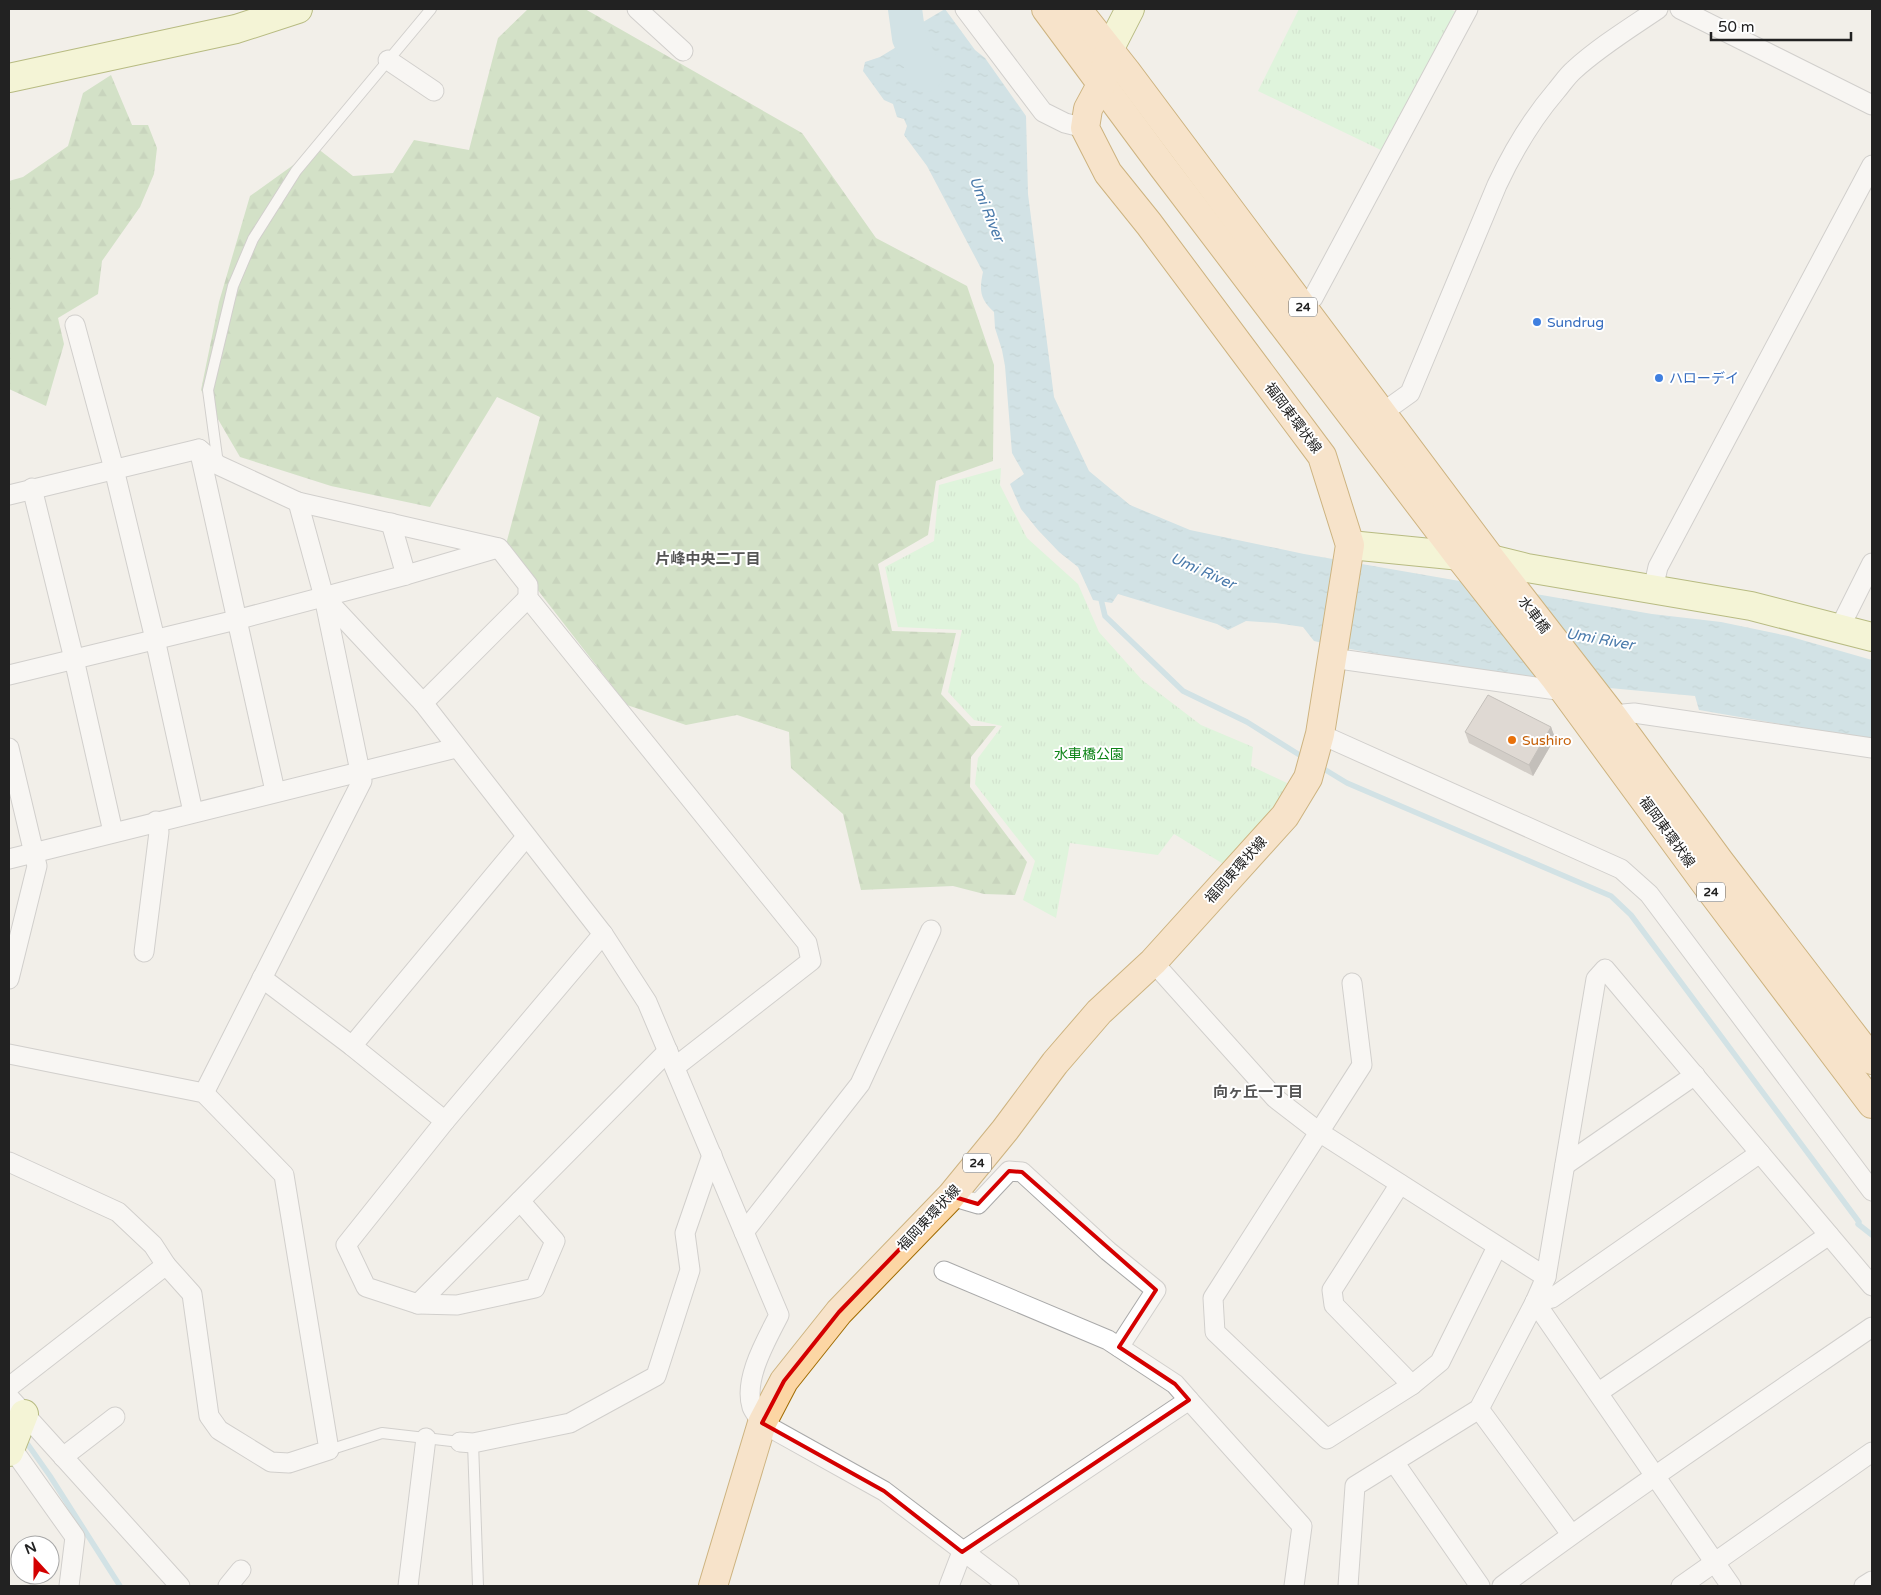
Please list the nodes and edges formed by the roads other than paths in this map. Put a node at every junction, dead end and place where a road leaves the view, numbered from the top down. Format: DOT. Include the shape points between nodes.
graph roads {
  1 [pos="298,9"];
  2 [pos="431,9"];
  3 [pos="637,9"];
  4 [pos="965,9"];
  5 [pos="1046,9"];
  6 [pos="1076,9"];
  7 [pos="1130,9"];
  8 [pos="1468,9"];
  9 [pos="1658,9"];
  10 [pos="1680,9"];
  11 [pos="1109,50"];
  12 [pos="683,51"];
  13 [pos="388,60"];
  14 [pos="9,78"];
  15 [pos="1102,82"];
  16 [pos="434,91"];
  17 [pos="1872,105"];
  18 [pos="1085,128"];
  19 [pos="1872,165"];
  20 [pos="1303,307"];
  21 [pos="75,325"];
  22 [pos="1382,413"];
  23 [pos="199,449"];
  24 [pos="218,465"];
  25 [pos="114,469"];
  26 [pos="32,488"];
  27 [pos="9,495"];
  28 [pos="298,502"];
  29 [pos="391,523"];
  30 [pos="500,548"];
  31 [pos="1350,551"];
  32 [pos="1478,560"];
  33 [pos="1872,562"];
  34 [pos="406,575"];
  35 [pos="1653,589"];
  36 [pos="324,597"];
  37 [pos="528,598"];
  38 [pos="236,620"];
  39 [pos="1840,628"];
  40 [pos="1872,637"];
  41 [pos="155,639"];
  42 [pos="1332,653"];
  43 [pos="74,659"];
  44 [pos="9,675"];
  45 [pos="1559,684"];
  46 [pos="1591,689"];
  47 [pos="423,703"];
  48 [pos="1612,715"];
  49 [pos="1318,738"];
  50 [pos="9,748"];
  51 [pos="456,748"];
  52 [pos="1872,748"];
  53 [pos="360,771"];
  54 [pos="275,792"];
  55 [pos="193,812"];
  56 [pos="156,821"];
  57 [pos="113,832"];
  58 [pos="526,836"];
  59 [pos="34,853"];
  60 [pos="9,859"];
  61 [pos="932,930"];
  62 [pos="603,934"];
  63 [pos="144,952"];
  64 [pos="1153,962"];
  65 [pos="262,978"];
  66 [pos="9,979"];
  67 [pos="1352,983"];
  68 [pos="352,1046"];
  69 [pos="9,1054"];
  70 [pos="672,1059"];
  71 [pos="1872,1060"];
  72 [pos="1695,1075"];
  73 [pos="204,1093"];
  74 [pos="1872,1104"];
  75 [pos="445,1121"];
  76 [pos="1319,1132"];
  77 [pos="1760,1153"];
  78 [pos="712,1155"];
  79 [pos="9,1162"];
  80 [pos="1565,1165"];
  81 [pos="1400,1184"];
  82 [pos="1872,1191"];
  83 [pos="951,1196"];
  84 [pos="520,1200"];
  85 [pos="744,1232"];
  86 [pos="1830,1234"];
  87 [pos="1497,1247"];
  88 [pos="166,1265"];
  89 [pos="944,1271"];
  90 [pos="1546,1278"];
  91 [pos="1872,1286"];
  92 [pos="1535,1302"];
  93 [pos="418,1304"];
  94 [pos="1872,1326"];
  95 [pos="1119,1347"];
  96 [pos="1412,1386"];
  97 [pos="9,1387"];
  98 [pos="1599,1392"];
  99 [pos="1189,1400"];
  100 [pos="14,1409"];
  101 [pos="1479,1409"];
  102 [pos="115,1418"];
  103 [pos="762,1423"];
  104 [pos="426,1438"];
  105 [pos="467,1442"];
  106 [pos="10,1449"];
  107 [pos="329,1450"];
  108 [pos="1872,1452"];
  109 [pos="63,1457"];
  110 [pos="1394,1462"];
  111 [pos="1655,1475"];
  112 [pos="1571,1534"];
  113 [pos="962,1552"];
  114 [pos="1715,1562"];
  115 [pos="241,1570"];
  116 [pos="1872,1581"];
  117 [pos="69,1586"];
  118 [pos="180,1586"];
  119 [pos="228,1586"];
  120 [pos="408,1586"];
  121 [pos="478,1586"];
  122 [pos="713,1586"];
  123 [pos="949,1586"];
  124 [pos="1009,1586"];
  125 [pos="1294,1586"];
  126 [pos="1348,1586"];
  127 [pos="1480,1586"];
  128 [pos="1502,1586"];
  129 [pos="1681,1586"];
  130 [pos="1731,1586"];
  131 [pos="1864,1586"];
  1 -- 14 [label="street" via="236,29"];
  2 -- 13 [label="lane"];
  3 -- 12 [label="street"];
  4 -- 18 [label="street" via="1043,112"];
  5 -- 15 [label="main road, 24"];
  6 -- 11 [label="main road, 24"];
  7 -- 11 [label="street"];
  8 -- 20 [label="street" via="1314,298"];
  9 -- 22 [label="street" via="1573,70 1521,139 1500,178 1410,393"];
  10 -- 17 [label="street"];
  11 -- 15 [label="main road"];
  11 -- 20 [label="main road, 24"];
  13 -- 16 [label="street"];
  13 -- 24 [label="lane" via="296,170 254,239 233,286 208,390"];
  15 -- 18 [label="main road" via="1088,109"];
  15 -- 32 [label="main road, 24" via="1163,167"];
  18 -- 31 [label="main road, 福岡東環状線 / 24" via="1108,174 1322,456"];
  19 -- 35 [label="street" via="1658,567"];
  20 -- 22 [label="main road, 24"];
  21 -- 25 [label="street"];
  22 -- 32 [label="main road, 24"];
  23 -- 24 [label="street"];
  23 -- 25 [label="street"];
  23 -- 38 [label="street"];
  24 -- 28 [label="street"];
  25 -- 26 [label="street"];
  25 -- 41 [label="street"];
  26 -- 27 [label="street"];
  26 -- 43 [label="street"];
  28 -- 29 [label="street"];
  28 -- 36 [label="street"];
  29 -- 30 [label="street"];
  29 -- 34 [label="street"];
  30 -- 34 [label="street"];
  30 -- 37 [label="street" via="528,585"];
  31 -- 32 [label="street"];
  31 -- 42 [label="main road, 福岡東環状線 / 24"];
  32 -- 35 [label="street"];
  32 -- 45 [label="main road, 水車橋 / 24"];
  32 -- 46 [label="main road, 水車橋 / 24"];
  33 -- 39 [label="street"];
  34 -- 36 [label="street"];
  35 -- 39 [label="street" via="1751,606"];
  36 -- 38 [label="street"];
  36 -- 47 [label="street"];
  36 -- 53 [label="street"];
  37 -- 47 [label="street"];
  37 -- 70 [label="street" via="807,943 811,961"];
  38 -- 41 [label="street"];
  38 -- 54 [label="street"];
  39 -- 40 [label="street"];
  41 -- 43 [label="street"];
  41 -- 55 [label="street"];
  42 -- 45 [label="street"];
  42 -- 49 [label="main road, 福岡東環状線 / 24"];
  43 -- 44 [label="street"];
  43 -- 57 [label="street"];
  45 -- 74 [label="main road, 福岡東環状線 / 24"];
  46 -- 48 [label="main road, 福岡東環状線 / 24"];
  47 -- 51 [label="street"];
  48 -- 52 [label="street" via="1634,713"];
  48 -- 71 [label="main road, 福岡東環状線 / 24"];
  49 -- 64 [label="main road, 福岡東環状線 / 24" via="1308,778 1284,816"];
  49 -- 82 [label="street" via="1621,869 1649,894"];
  50 -- 59 [label="street"];
  51 -- 53 [label="street"];
  51 -- 58 [label="street"];
  53 -- 54 [label="street"];
  53 -- 65 [label="street" via="362,781"];
  54 -- 55 [label="street"];
  55 -- 56 [label="street"];
  56 -- 57 [label="street"];
  56 -- 63 [label="street" via="159,832"];
  57 -- 59 [label="street"];
  58 -- 62 [label="street"];
  58 -- 68 [label="street"];
  59 -- 60 [label="street"];
  59 -- 66 [label="street" via="37,866"];
  61 -- 85 [label="street" via="860,1084"];
  62 -- 70 [label="street" via="647,1002"];
  62 -- 75 [label="street"];
  64 -- 76 [label="street" via="1275,1098"];
  64 -- 83 [label="main road, 福岡東環状線 / 24" via="1099,1012"];
  65 -- 68 [label="street"];
  65 -- 73 [label="street"];
  67 -- 76 [label="street" via="1362,1065"];
  68 -- 75 [label="street"];
  69 -- 73 [label="street"];
  70 -- 78 [label="street"];
  70 -- 84 [label="street"];
  72 -- 77 [label="street"];
  72 -- 80 [label="street"];
  72 -- 80 [label="street" via="1605,969 1596,979"];
  73 -- 107 [label="street" via="284,1175"];
  75 -- 93 [label="street" via="346,1245 366,1287"];
  76 -- 81 [label="street"];
  76 -- 96 [label="street" via="1213,1298 1214,1332 1327,1439"];
  77 -- 86 [label="street"];
  77 -- 92 [label="street" via="1552,1298"];
  78 -- 85 [label="street"];
  78 -- 105 [label="street" via="685,1233 690,1270 656,1376 570,1423"];
  79 -- 88 [label="street" via="118,1212 153,1245"];
  80 -- 90 [label="street"];
  81 -- 87 [label="street"];
  81 -- 96 [label="street" via="1332,1290 1334,1305"];
  83 -- 95 [label="street" via="978,1204 1008,1171 1022,1172 1156,1290"];
  83 -- 103 [label="main road, 福岡東環状線 / 24" via="839,1312 784,1381"];
  84 -- 93 [label="street"];
  84 -- 93 [label="street" via="555,1241 535,1288 457,1306"];
  85 -- 103 [label="street" via="779,1315 758,1356 751,1384 752,1408"];
  86 -- 91 [label="street"];
  86 -- 98 [label="street"];
  87 -- 90 [label="street"];
  87 -- 96 [label="street" via="1440,1362"];
  88 -- 97 [label="street"];
  88 -- 107 [label="street" via="192,1294 209,1416 219,1430 271,1462 289,1463"];
  89 -- 95 [label="street"];
  90 -- 92 [label="street"];
  92 -- 98 [label="street"];
  92 -- 101 [label="street"];
  94 -- 111 [label="street"];
  95 -- 99 [label="street" via="1175,1384"];
  98 -- 111 [label="street"];
  99 -- 113 [label="street"];
  99 -- 125 [label="street" via="1302,1526"];
  100 -- 106 [label="street"];
  100 -- 109 [label="street"];
  101 -- 110 [label="street"];
  101 -- 112 [label="street"];
  102 -- 109 [label="street"];
  103 -- 113 [label="street" via="884,1490"];
  103 -- 122 [label="main road, 福岡東環状線 / 24"];
  104 -- 105 [label="lane"];
  104 -- 107 [label="lane" via="382,1434"];
  104 -- 120 [label="street"];
  105 -- 121 [label="lane"];
  106 -- 117 [label="street" via="75,1537"];
  108 -- 114 [label="street"];
  109 -- 118 [label="street"];
  110 -- 126 [label="street" via="1355,1486"];
  110 -- 127 [label="street"];
  111 -- 112 [label="street"];
  111 -- 114 [label="street"];
  112 -- 128 [label="street"];
  113 -- 123 [label="street"];
  113 -- 124 [label="street"];
  114 -- 129 [label="street"];
  114 -- 130 [label="street"];
  115 -- 119 [label="street"];
  116 -- 131 [label="street"];
}
